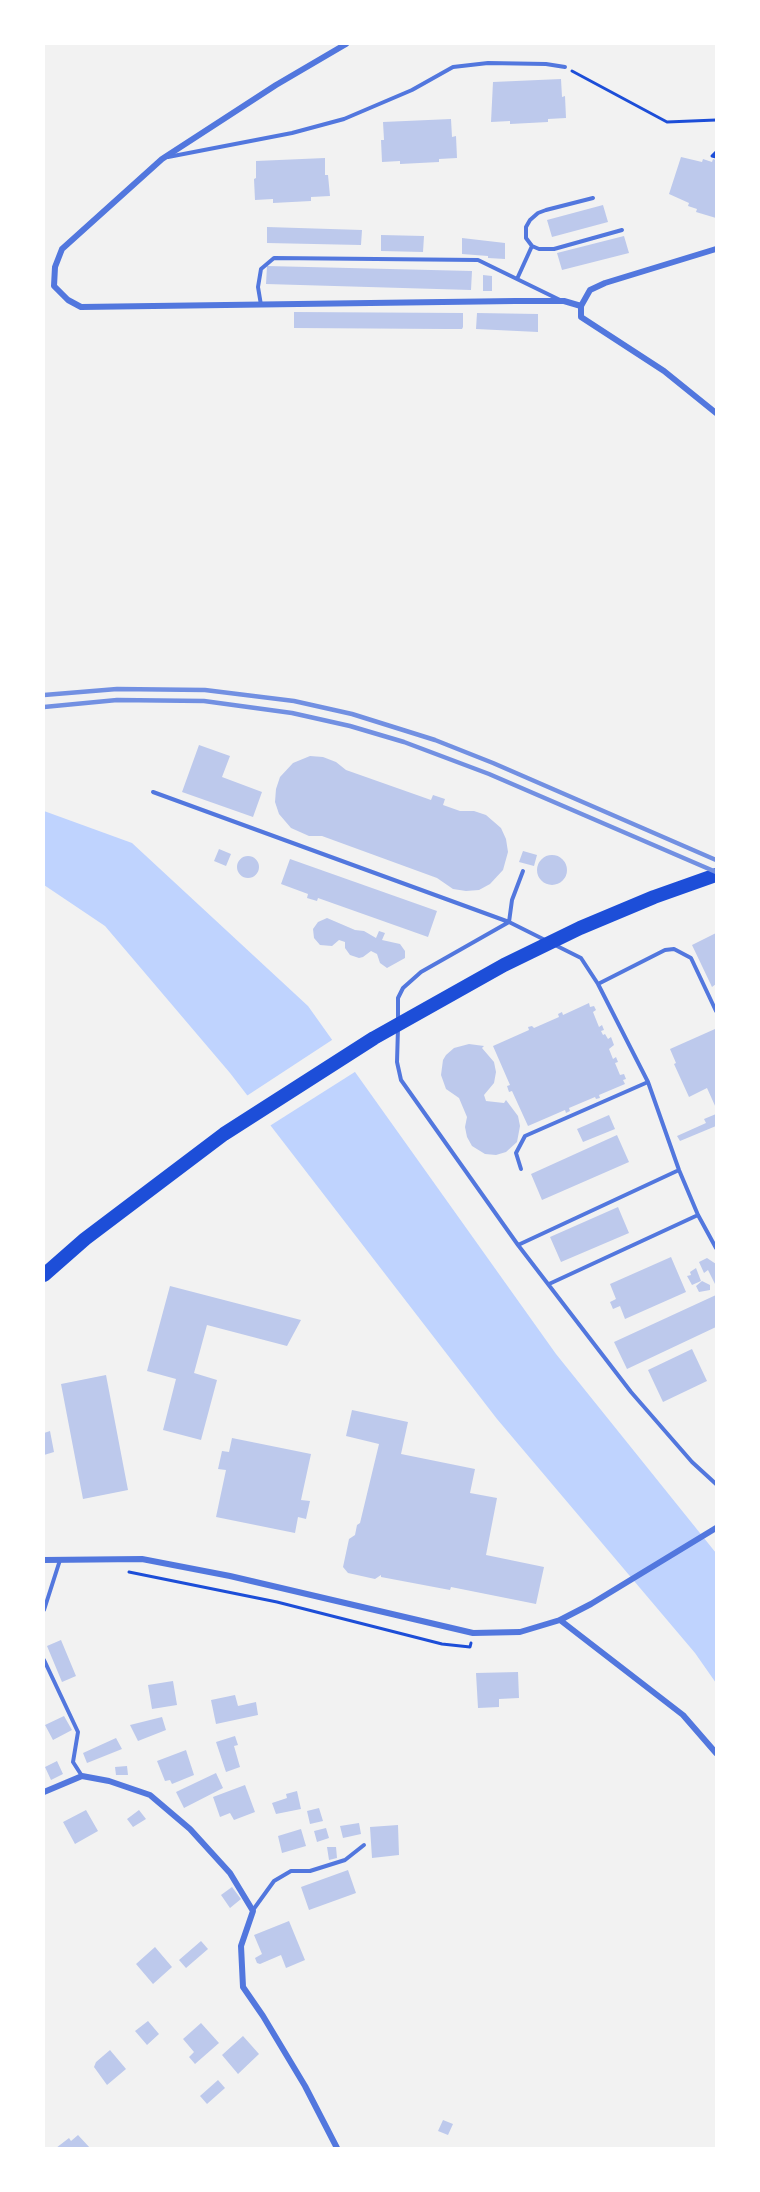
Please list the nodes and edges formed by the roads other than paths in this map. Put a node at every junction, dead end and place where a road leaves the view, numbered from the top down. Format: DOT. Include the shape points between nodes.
graph roads {
  1 [pos="346,44"];
  2 [pos="565,68"];
  3 [pos="162,159"];
  4 [pos="593,198"];
  5 [pos="622,230"];
  6 [pos="532,246"];
  7 [pos="717,249"];
  8 [pos="702,253"];
  9 [pos="717,255"];
  10 [pos="517,279"];
  11 [pos="564,301"];
  12 [pos="261,305"];
  13 [pos="581,306"];
  14 [pos="717,413"];
  15 [pos="153,792"];
  16 [pos="522,871"];
  17 [pos="717,875"];
  18 [pos="509,922"];
  19 [pos="598,984"];
  20 [pos="717,1011"];
  21 [pos="648,1082"];
  22 [pos="521,1169"];
  23 [pos="679,1170"];
  24 [pos="698,1215"];
  25 [pos="715,1242"];
  26 [pos="519,1245"];
  27 [pos="717,1248"];
  28 [pos="44,1275"];
  29 [pos="549,1284"];
  30 [pos="717,1484"];
  31 [pos="717,1528"];
  32 [pos="44,1560"];
  33 [pos="60,1560"];
  34 [pos="44,1610"];
  35 [pos="560,1620"];
  36 [pos="44,1660"];
  37 [pos="717,1753"];
  38 [pos="82,1776"];
  39 [pos="44,1792"];
  40 [pos="364,1845"];
  41 [pos="253,1911"];
  42 [pos="337,2148"];
  1 -- 3 [label="street"];
  2 -- 3 [label="lane" via="488,63 453,67 412,90 344,119"];
  3 -- 12 [label="street" via="62,249 55,267 54,286 81,307"];
  4 -- 6 [label="lane" via="538,213 526,227 526,238"];
  5 -- 6 [label="lane" via="554,249"];
  6 -- 10 [label="lane"];
  7 -- 8 [label="street"];
  8 -- 9 [label="street"];
  8 -- 13 [label="street" via="605,283 590,290"];
  10 -- 11 [label="lane"];
  10 -- 12 [label="lane" via="478,260 274,258 261,269"];
  11 -- 12 [label="street"];
  11 -- 13 [label="street"];
  13 -- 14 [label="street" via="581,317 664,370"];
  15 -- 18 [label="lane"];
  16 -- 18 [label="lane"];
  17 -- 28 [label="main road" via="580,928 504,965 374,1038 224,1134 85,1239"];
  18 -- 19 [label="lane" via="581,958"];
  18 -- 26 [label="lane" via="422,972 404,988 398,998 397,1062 401,1080"];
  19 -- 20 [label="lane" via="674,949 692,958"];
  19 -- 21 [label="lane"];
  21 -- 22 [label="lane" via="525,1136 516,1153"];
  21 -- 23 [label="lane"];
  23 -- 24 [label="lane"];
  23 -- 26 [label="lane"];
  24 -- 25 [label="lane"];
  24 -- 29 [label="lane"];
  25 -- 27 [label="lane"];
  26 -- 29 [label="lane"];
  29 -- 30 [label="lane" via="630,1392 692,1462"];
  31 -- 35 [label="street"];
  32 -- 33 [label="street"];
  33 -- 34 [label="lane"];
  33 -- 35 [label="street" via="142,1559 473,1633 520,1632"];
  35 -- 37 [label="street" via="683,1715"];
  36 -- 38 [label="lane" via="78,1732 73,1761"];
  38 -- 39 [label="street"];
  38 -- 41 [label="street" via="150,1795 190,1829 230,1873"];
  40 -- 41 [label="lane" via="345,1860 310,1871 291,1870 274,1881"];
  41 -- 42 [label="street" via="241,1946 243,1987 305,2086"];
}
